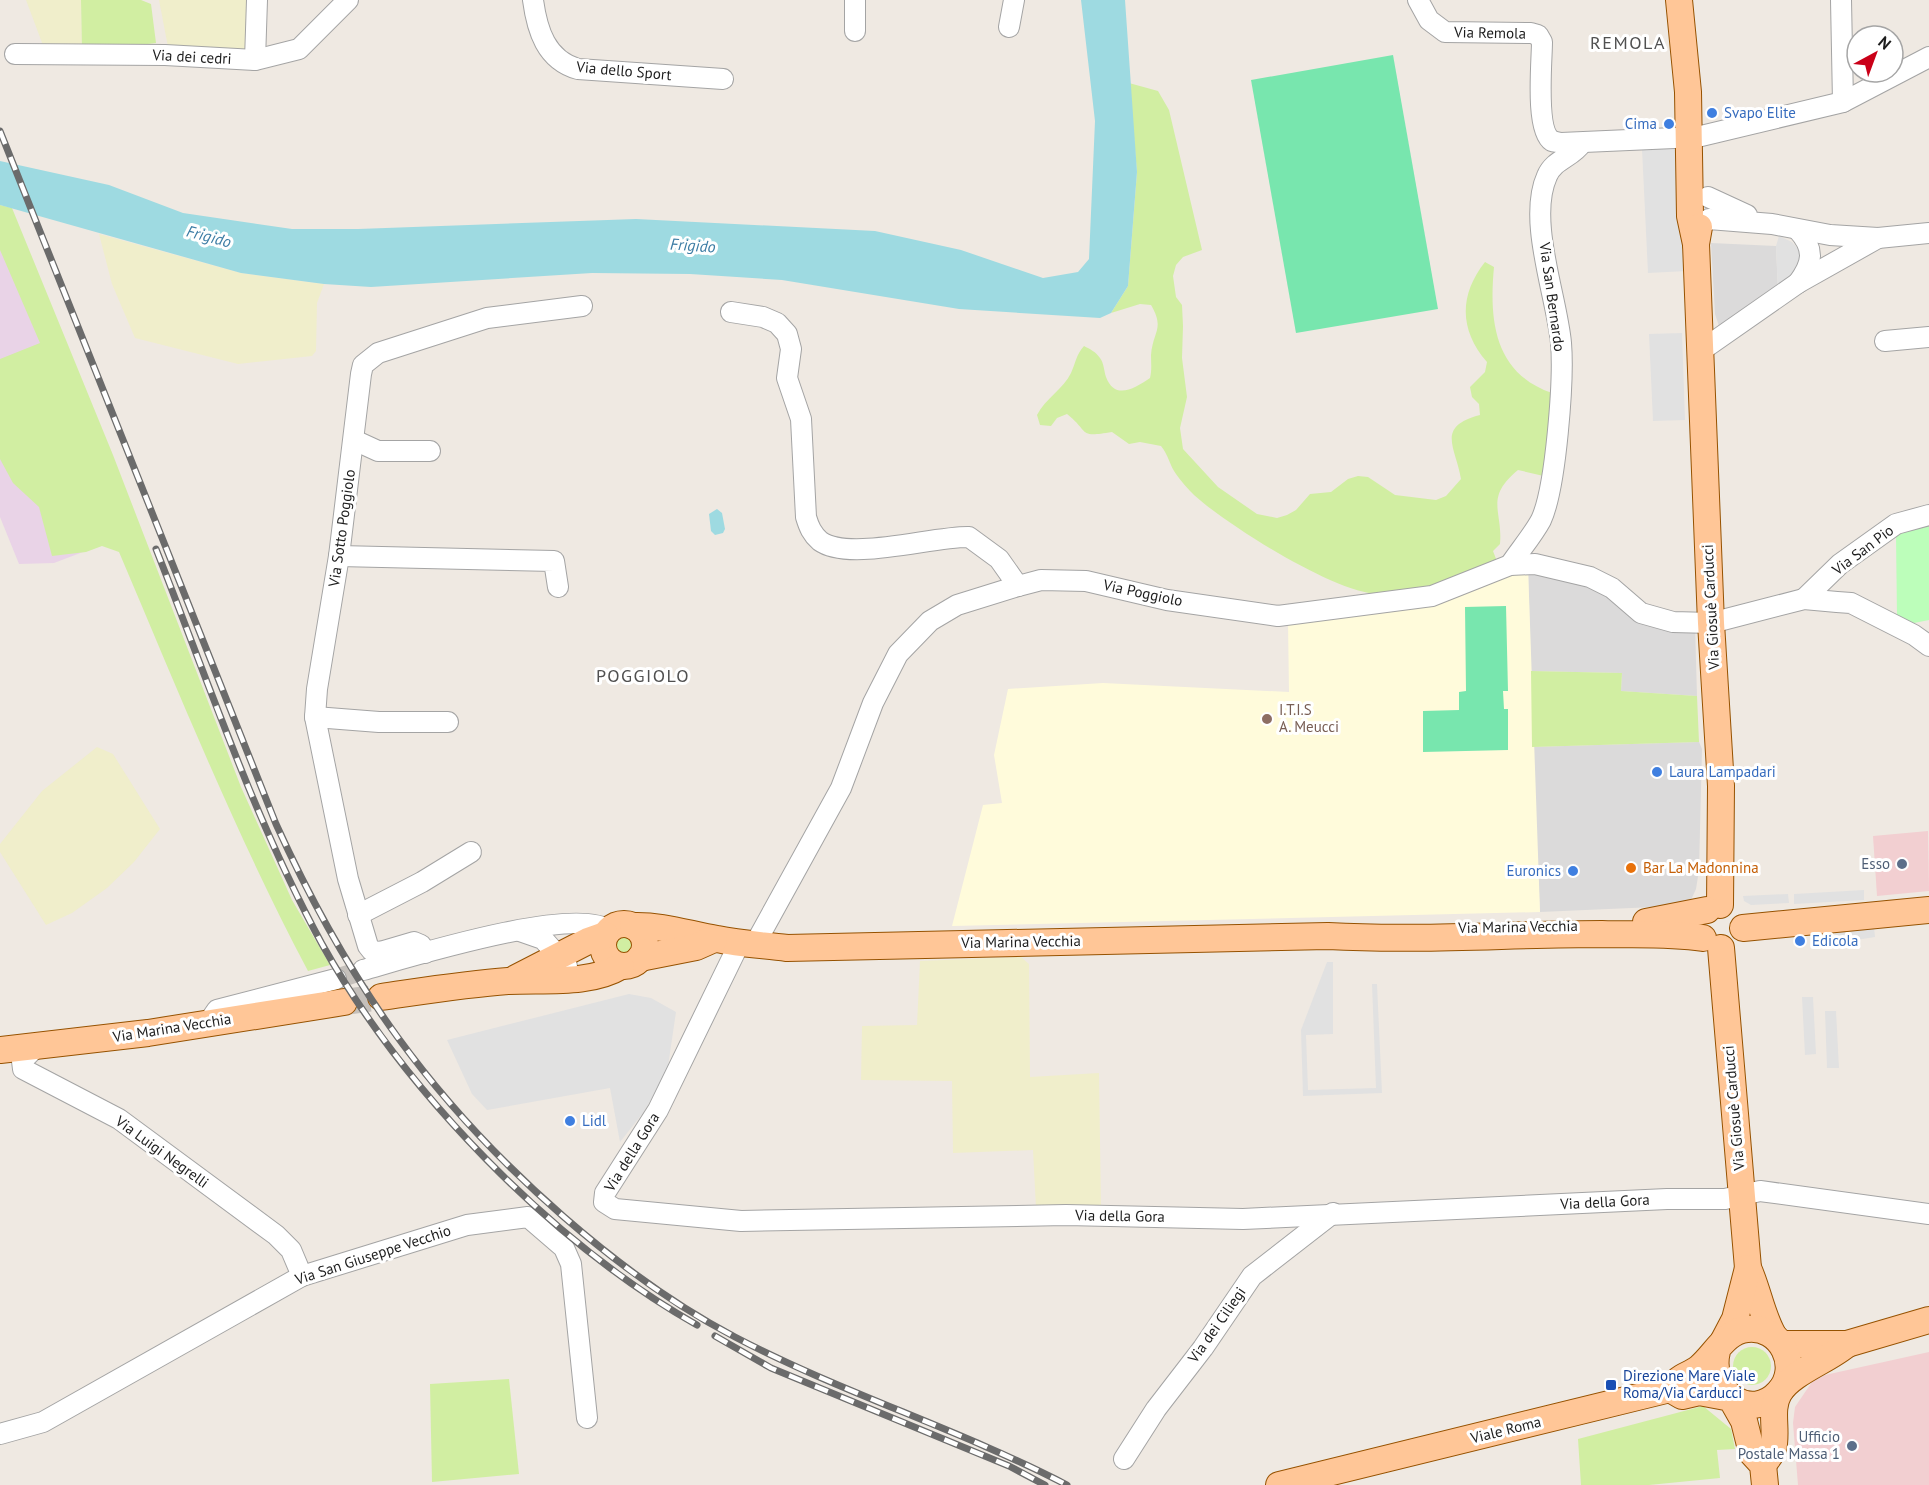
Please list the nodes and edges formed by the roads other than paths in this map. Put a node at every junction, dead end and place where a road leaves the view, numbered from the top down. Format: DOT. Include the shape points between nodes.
graph roads {
  1 [pos="257,0"];
  2 [pos="348,0"];
  3 [pos="533,0"];
  4 [pos="855,0"];
  5 [pos="1014,0"];
  6 [pos="1418,0"];
  7 [pos="1679,0"];
  8 [pos="1841,0"];
  9 [pos="1010,27"];
  10 [pos="855,31"];
  11 [pos="15,54"];
  12 [pos="1929,57"];
  13 [pos="255,60"];
  14 [pos="723,78"];
  15 [pos="1843,102"];
  16 [pos="1692,137"];
  17 [pos="1582,143"];
  18 [pos="1708,197"];
  19 [pos="1772,224"];
  20 [pos="1798,230"];
  21 [pos="1929,233"];
  22 [pos="1697,235"];
  23 [pos="1878,238"];
  24 [pos="1798,283"];
  25 [pos="582,306"];
  26 [pos="731,312"];
  27 [pos="1929,337"];
  28 [pos="1885,341"];
  29 [pos="1711,344"];
  30 [pos="354,440"];
  31 [pos="430,451"];
  32 [pos="1929,515"];
  33 [pos="339,556"];
  34 [pos="1510,565"];
  35 [pos="1018,586"];
  36 [pos="558,587"];
  37 [pos="1804,599"];
  38 [pos="1711,623"];
  39 [pos="1924,640"];
  40 [pos="315,717"];
  41 [pos="448,722"];
  42 [pos="471,852"];
  43 [pos="1713,907"];
  44 [pos="1929,910"];
  45 [pos="358,915"];
  46 [pos="1743,928"];
  47 [pos="615,930"];
  48 [pos="518,931"];
  49 [pos="1328,936"];
  50 [pos="714,939"];
  51 [pos="747,943"];
  52 [pos="1712,943"];
  53 [pos="425,953"];
  54 [pos="560,956"];
  55 [pos="630,962"];
  56 [pos="363,970"];
  57 [pos="573,978"];
  58 [pos="509,981"];
  59 [pos="340,990"];
  60 [pos="381,997"];
  61 [pos="36,1047"];
  62 [pos="0,1050"];
  63 [pos="1742,1194"];
  64 [pos="1333,1213"];
  65 [pos="1929,1214"];
  66 [pos="1748,1268"];
  67 [pos="302,1276"];
  68 [pos="1929,1320"];
  69 [pos="1777,1339"];
  70 [pos="1847,1344"];
  71 [pos="1721,1346"];
  72 [pos="1670,1389"];
  73 [pos="1779,1392"];
  74 [pos="1731,1398"];
  75 [pos="587,1418"];
  76 [pos="0,1434"];
  77 [pos="1124,1459"];
  78 [pos="1764,1475"];
  79 [pos="1279,1485"];
  1 -- 13 [label="street"];
  2 -- 13 [label="street, Via dei cedri" via="299,49"];
  3 -- 14 [label="street, Via dello Sport" via="536,25 553,56 564,65"];
  4 -- 10 [label="street"];
  5 -- 9 [label="street"];
  6 -- 17 [label="street, Via Remola" via="1429,20 1445,32 1538,35 1542,42 1540,100 1546,134 1551,141"];
  7 -- 16 [label="main road, Via Giosuè Carducci"];
  8 -- 15 [label="street"];
  11 -- 13 [label="street, Via dei cedri"];
  12 -- 15 [label="street, Via Remola"];
  15 -- 16 [label="street, Via Remola"];
  16 -- 17 [label="street, Via Remola"];
  16 -- 18 [label="main road, Via Giosuè Carducci" via="1701,184"];
  16 -- 22 [label="main road, Via Giosuè Carducci" via="1690,216"];
  17 -- 34 [label="street, Via San Bernardo" via="1554,164 1542,190 1542,230 1561,344 1554,470 1542,519"];
  18 -- 19 [label="street"];
  19 -- 20 [label="street"];
  19 -- 22 [label="street" via="1709,219"];
  20 -- 23 [label="street"];
  20 -- 24 [label="street" via="1808,241 1810,255 1808,270"];
  21 -- 23 [label="street"];
  22 -- 29 [label="main road, Via Giosuè Carducci" via="1700,310"];
  23 -- 24 [label="street"];
  24 -- 29 [label="street"];
  25 -- 30 [label="street, Via Sotto Poggiolo" via="487,318 378,353 363,365"];
  26 -- 35 [label="street" via="763,317 788,334 791,349 787,378 801,419 806,517 811,532 822,542 846,549 969,537 999,560"];
  27 -- 28 [label="street"];
  29 -- 38 [label="main road, Via Giosuè Carducci"];
  30 -- 31 [label="street" via="378,451"];
  30 -- 33 [label="street, Via Sotto Poggiolo"];
  32 -- 37 [label="street, Via San Pio" via="1896,524 1840,564"];
  33 -- 36 [label="street" via="554,561"];
  33 -- 40 [label="street, Via Sotto Poggiolo"];
  34 -- 35 [label="street, Via Poggiolo" via="1432,596 1278,615 1167,600 1086,581 1041,580"];
  34 -- 38 [label="street, Via Poggiolo" via="1564,569 1602,582 1641,613 1673,622"];
  35 -- 51 [label="street, Via Poggiolo" via="957,605 930,621 898,654 873,703 841,788"];
  37 -- 38 [label="street, Via Poggiolo"];
  37 -- 39 [label="street" via="1851,603"];
  38 -- 43 [label="main road, Via Giosuè Carducci" via="1720,786"];
  40 -- 41 [label="street"];
  40 -- 45 [label="street, Via Sotto Poggiolo" via="338,838"];
  42 -- 45 [label="street"];
  43 -- 46 [label="main road" via="1734,909"];
  43 -- 49 [label="main road, Via Marina Vecchia" via="1630,924 1377,930"];
  43 -- 52 [label="main road" via="1700,923"];
  44 -- 46 [label="main road"];
  45 -- 53 [label="street, Via Sotto Poggiolo" via="372,951 414,942"];
  46 -- 52 [label="main road" via="1738,940"];
  47 -- 48 [label="street" via="594,924 565,924"];
  47 -- 50 [label="main road, Via Marina Vecchia" via="676,930"];
  47 -- 54 [label="main road, Via Marina Vecchia"];
  47 -- 55 [label="main road" via="603,944 606,956"];
  47 -- 55 [label="main road" via="644,940"];
  48 -- 53 [label="street"];
  48 -- 54 [label="street" via="543,939"];
  49 -- 51 [label="main road, Via Marina Vecchia" via="787,948"];
  49 -- 52 [label="main road, Via Marina Vecchia" via="1377,939 1630,934"];
  50 -- 51 [label="main road, Via Marina Vecchia"];
  50 -- 55 [label="main road, Via Marina Vecchia"];
  51 -- 64 [label="street, Via della Gora" via="658,1110 605,1193 604,1202 615,1209 741,1221 1066,1215 1243,1218"];
  52 -- 63 [label="main road, Via Giosuè Carducci"];
  53 -- 56 [label="street"];
  54 -- 57 [label="street"];
  54 -- 58 [label="main road, Via Marina Vecchia"];
  55 -- 57 [label="main road, Via Marina Vecchia" via="612,971"];
  57 -- 58 [label="main road, Via Marina Vecchia"];
  58 -- 60 [label="main road, Via Marina Vecchia"];
  59 -- 61 [label="main road, Via Marina Vecchia" via="208,1023"];
  61 -- 62 [label="main road, Via Marina Vecchia"];
  61 -- 67 [label="street, Via Luigi Negrelli" via="22,1061 23,1069 120,1119 276,1235 291,1250"];
  63 -- 64 [label="street, Via della Gora" via="1725,1199"];
  63 -- 65 [label="street, Via della Gora" via="1760,1191"];
  63 -- 66 [label="main road, Via Giosuè Carducci"];
  64 -- 77 [label="street, Via dei Ciliegi" via="1252,1276"];
  66 -- 69 [label="main road, Via Giosuè Carducci" via="1764,1318"];
  66 -- 71 [label="main road, Via Giosuè Carducci" via="1735,1319"];
  67 -- 75 [label="street, Via San Giuseppe Vecchio" via="467,1225 528,1217 564,1248 571,1264"];
  67 -- 76 [label="street, Via San Giuseppe Vecchio" via="43,1422"];
  68 -- 70 [label="main road"];
  69 -- 70 [label="main road"];
  69 -- 71 [label="main road" via="1761,1329 1748,1329 1735,1332"];
  69 -- 73 [label="main road" via="1788,1356 1790,1369"];
  70 -- 73 [label="main road"];
  71 -- 72 [label="main road" via="1697,1369 1677,1379"];
  71 -- 74 [label="main road" via="1714,1364 1715,1377"];
  72 -- 74 [label="main road, Viale Roma" via="1682,1396 1699,1392"];
  72 -- 79 [label="main road, Viale Roma"];
  73 -- 74 [label="main road" via="1756,1404"];
  73 -- 78 [label="main road" via="1774,1409 1773,1450"];
  74 -- 78 [label="main road"];
}
